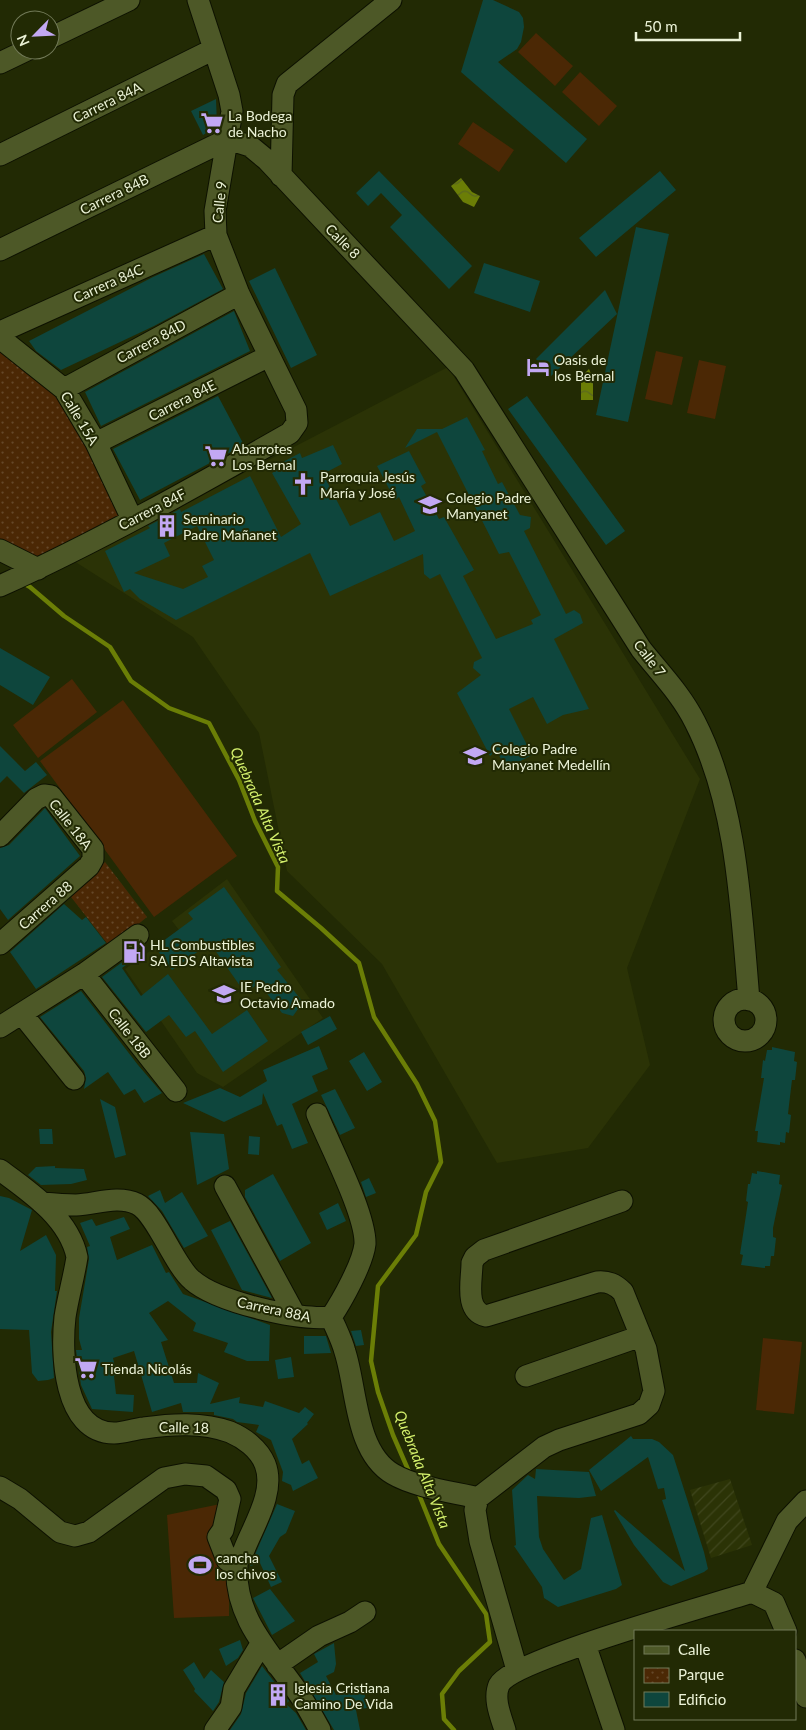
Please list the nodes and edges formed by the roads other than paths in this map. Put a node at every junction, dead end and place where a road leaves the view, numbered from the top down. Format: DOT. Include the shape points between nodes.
graph roads {
  1 [pos="129,0"];
  2 [pos="198,0"];
  3 [pos="391,0"];
  4 [pos="60,33"];
  5 [pos="214,49"];
  6 [pos="228,139"];
  7 [pos="0,155"];
  8 [pos="282,176"];
  9 [pos="216,235"];
  10 [pos="0,250"];
  11 [pos="239,294"];
  12 [pos="0,332"];
  13 [pos="0,338"];
  14 [pos="452,354"];
  15 [pos="269,356"];
  16 [pos="64,389"];
  17 [pos="297,423"];
  18 [pos="96,443"];
  19 [pos="132,519"];
  20 [pos="0,550"];
  21 [pos="38,569"];
  22 [pos="0,586"];
  23 [pos="8,815"];
  24 [pos="0,836"];
  25 [pos="89,866"];
  26 [pos="138,935"];
  27 [pos="0,944"];
  28 [pos="84,974"];
  29 [pos="748,1000"];
  30 [pos="22,1014"];
  31 [pos="0,1027"];
  32 [pos="74,1080"];
  33 [pos="176,1091"];
  34 [pos="316,1114"];
  35 [pos="0,1170"];
  36 [pos="225,1186"];
  37 [pos="622,1201"];
  38 [pos="42,1203"];
  39 [pos="295,1316"];
  40 [pos="331,1317"];
  41 [pos="641,1336"];
  42 [pos="526,1376"];
  43 [pos="0,1486"];
  44 [pos="478,1498"];
  45 [pos="806,1501"];
  46 [pos="237,1567"];
  47 [pos="752,1592"];
  48 [pos="365,1612"];
  49 [pos="786,1630"];
  50 [pos="261,1644"];
  51 [pos="585,1644"];
  52 [pos="796,1663"];
  53 [pos="277,1665"];
  54 [pos="517,1670"];
  55 [pos="806,1697"];
  56 [pos="215,1730"];
  57 [pos="320,1730"];
  58 [pos="505,1730"];
  59 [pos="614,1730"];
  1 -- 4 [label="street"];
  2 -- 5 [label="street, Calle 9"];
  3 -- 8 [label="street" via="287,84 283,95"];
  5 -- 6 [label="street, Calle 9" via="232,111"];
  5 -- 7 [label="street, Carrera 84A"];
  6 -- 8 [label="street, Calle 8" via="250,146"];
  6 -- 9 [label="street, Calle 9" via="215,211"];
  6 -- 10 [label="street, Carrera 84B"];
  8 -- 14 [label="street, Calle 8"];
  9 -- 11 [label="street, Calle 9"];
  9 -- 12 [label="street, Carrera 84C"];
  11 -- 15 [label="street, Calle 9"];
  11 -- 16 [label="street, Carrera 84D"];
  13 -- 16 [label="street, Calle 15A"];
  14 -- 29 [label="street, Calle 7" via="476,386 640,649 674,688 709,753 729,815"];
  15 -- 17 [label="street, Calle 9" via="296,410"];
  15 -- 18 [label="street, Carrera 84E"];
  16 -- 18 [label="street, Calle 15A"];
  17 -- 19 [label="street, Carrera 84F" via="290,433"];
  18 -- 19 [label="street, Calle 15A"];
  19 -- 21 [label="street, Carrera 84F"];
  20 -- 21 [label="street"];
  21 -- 22 [label="street, Carrera 84F"];
  23 -- 24 [label="street"];
  23 -- 25 [label="street, Calle 18A" via="44,795 51,796 93,849"];
  25 -- 27 [label="street, Carrera 88"];
  26 -- 28 [label="street"];
  28 -- 30 [label="street"];
  28 -- 33 [label="street, Calle 18B"];
  30 -- 31 [label="street"];
  30 -- 32 [label="street"];
  34 -- 40 [label="street, Carrera 88A" via="362,1221 365,1245 342,1302"];
  35 -- 38 [label="street, Calle 18"];
  36 -- 39 [label="street"];
  37 -- 41 [label="street" via="479,1253 472,1263 472,1306 480,1315 490,1315 597,1282 608,1282 623,1292"];
  38 -- 39 [label="street, Carrera 88A" via="134,1202 146,1211 192,1280 223,1298"];
  38 -- 46 [label="street, Calle 18" via="63,1225 76,1252 65,1317 64,1346 71,1399 81,1416 94,1428 113,1433 164,1425 217,1428 255,1448 266,1465 266,1498"];
  39 -- 40 [label="street, Carrera 88A"];
  40 -- 44 [label="street" via="345,1352 359,1421 382,1465 403,1479"];
  41 -- 42 [label="street"];
  41 -- 44 [label="street" via="654,1391 645,1410 544,1447"];
  43 -- 46 [label="street" via="60,1532 75,1536 89,1532 164,1478 185,1474 206,1476 226,1490 230,1499 223,1530 218,1537 227,1560"];
  44 -- 54 [label="street" via="475,1510 480,1541"];
  45 -- 47 [label="street" via="787,1521"];
  46 -- 50 [label="street, Calle 18" via="240,1598"];
  47 -- 49 [label="street" via="774,1602"];
  47 -- 51 [label="street"];
  48 -- 53 [label="street" via="319,1636"];
  50 -- 53 [label="street, Calle 18"];
  50 -- 56 [label="street" via="234,1689 231,1707"];
  51 -- 54 [label="street"];
  51 -- 59 [label="street"];
  52 -- 55 [label="street"];
  53 -- 57 [label="street, Calle 18"];
  54 -- 58 [label="street" via="500,1684 497,1696"];
}
